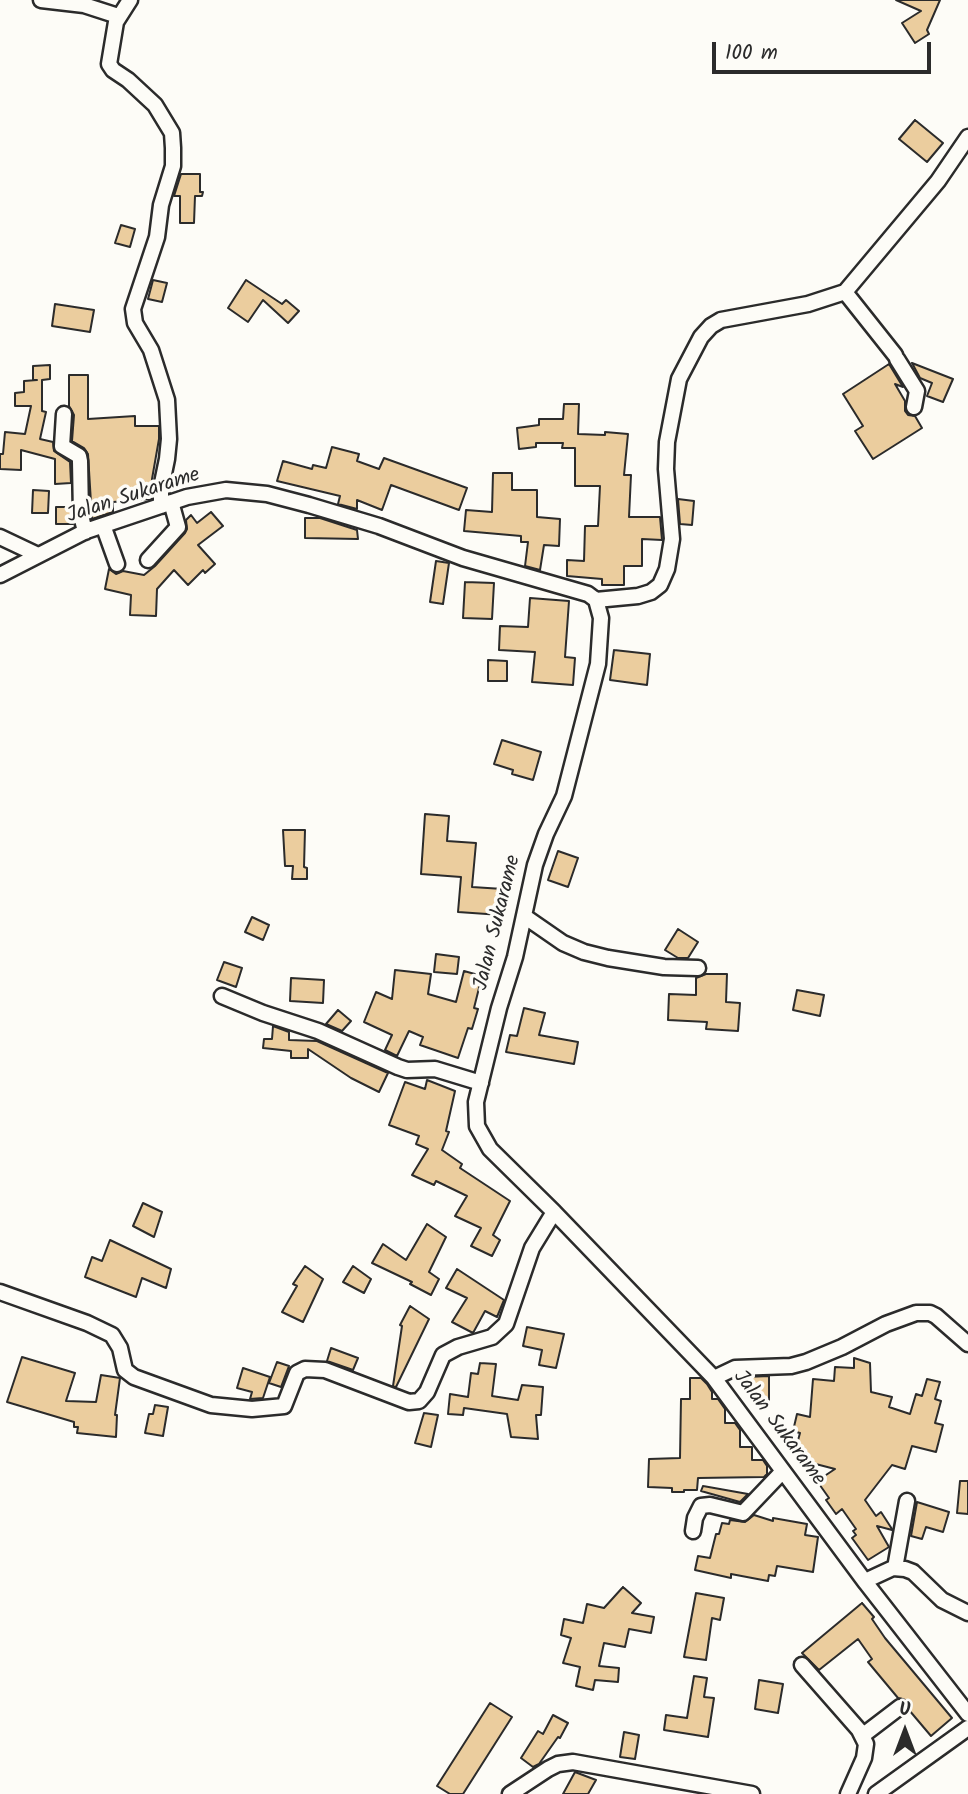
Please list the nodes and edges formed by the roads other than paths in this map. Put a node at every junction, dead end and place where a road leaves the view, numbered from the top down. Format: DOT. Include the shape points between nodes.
graph roads {
  1 [pos="41,0"];
  2 [pos="130,0"];
  3 [pos="118,16"];
  4 [pos="968,137"];
  5 [pos="845,292"];
  6 [pos="914,407"];
  7 [pos="64,414"];
  8 [pos="166,504"];
  9 [pos="103,525"];
  10 [pos="85,532"];
  11 [pos="0,537"];
  12 [pos="38,555"];
  13 [pos="148,560"];
  14 [pos="117,564"];
  15 [pos="0,575"];
  16 [pos="596,600"];
  17 [pos="524,916"];
  18 [pos="698,968"];
  19 [pos="222,996"];
  20 [pos="481,1083"];
  21 [pos="554,1212"];
  22 [pos="0,1292"];
  23 [pos="968,1344"];
  24 [pos="714,1378"];
  25 [pos="783,1471"];
  26 [pos="907,1501"];
  27 [pos="693,1531"];
  28 [pos="895,1568"];
  29 [pos="865,1581"];
  30 [pos="967,1608"];
  31 [pos="802,1665"];
  32 [pos="900,1707"];
  33 [pos="968,1714"];
  34 [pos="968,1728"];
  35 [pos="862,1736"];
  36 [pos="510,1794"];
  37 [pos="752,1794"];
  38 [pos="848,1794"];
  39 [pos="876,1794"];
  1 -- 3 [label="street" via="84,5"];
  2 -- 3 [label="street"];
  3 -- 8 [label="street" via="108,64 155,105 172,133 173,166 157,237 132,309 167,400 169,439 161,488"];
  4 -- 5 [label="street" via="938,181"];
  5 -- 6 [label="street" via="917,391"];
  5 -- 16 [label="street" via="808,304 721,320 696,345 679,379 667,443 673,539 667,569 660,586 651,592"];
  7 -- 10 [label="street" via="62,446 80,461"];
  8 -- 9 [label="street, Jalan Sukarame"];
  8 -- 13 [label="street" via="178,527"];
  8 -- 16 [label="street, Jalan Sukarame" via="226,490 267,494 379,526"];
  9 -- 10 [label="street, Jalan Sukarame"];
  9 -- 14 [label="street"];
  10 -- 12 [label="street, Jalan Sukarame"];
  11 -- 12 [label="street"];
  12 -- 15 [label="street, Jalan Sukarame"];
  16 -- 17 [label="street, Jalan Sukarame" via="598,664 564,796 535,865"];
  17 -- 18 [label="street" via="584,952 664,967"];
  17 -- 20 [label="street, Jalan Sukarame"];
  19 -- 20 [label="street" via="398,1067 435,1069"];
  20 -- 21 [label="street, Jalan Sukarame" via="475,1116 485,1143"];
  21 -- 22 [label="street" via="532,1248 506,1324 492,1337 443,1356 419,1401 409,1402 325,1370 305,1369 297,1373 284,1406 211,1405 134,1377 125,1370 112,1335"];
  21 -- 24 [label="street, Jalan Sukarame"];
  23 -- 24 [label="street" via="936,1316 916,1314 806,1362 734,1368"];
  24 -- 25 [label="street, Jalan Sukarame"];
  25 -- 27 [label="street" via="743,1513 701,1506"];
  25 -- 29 [label="street, Jalan Sukarame"];
  26 -- 28 [label="street"];
  28 -- 29 [label="street"];
  28 -- 30 [label="street" via="913,1572 942,1600"];
  29 -- 33 [label="street, Jalan Sukarame"];
  31 -- 35 [label="street"];
  32 -- 35 [label="street"];
  34 -- 39 [label="street"];
  35 -- 38 [label="street" via="864,1758"];
  36 -- 37 [label="street" via="548,1769 573,1762"];
}
